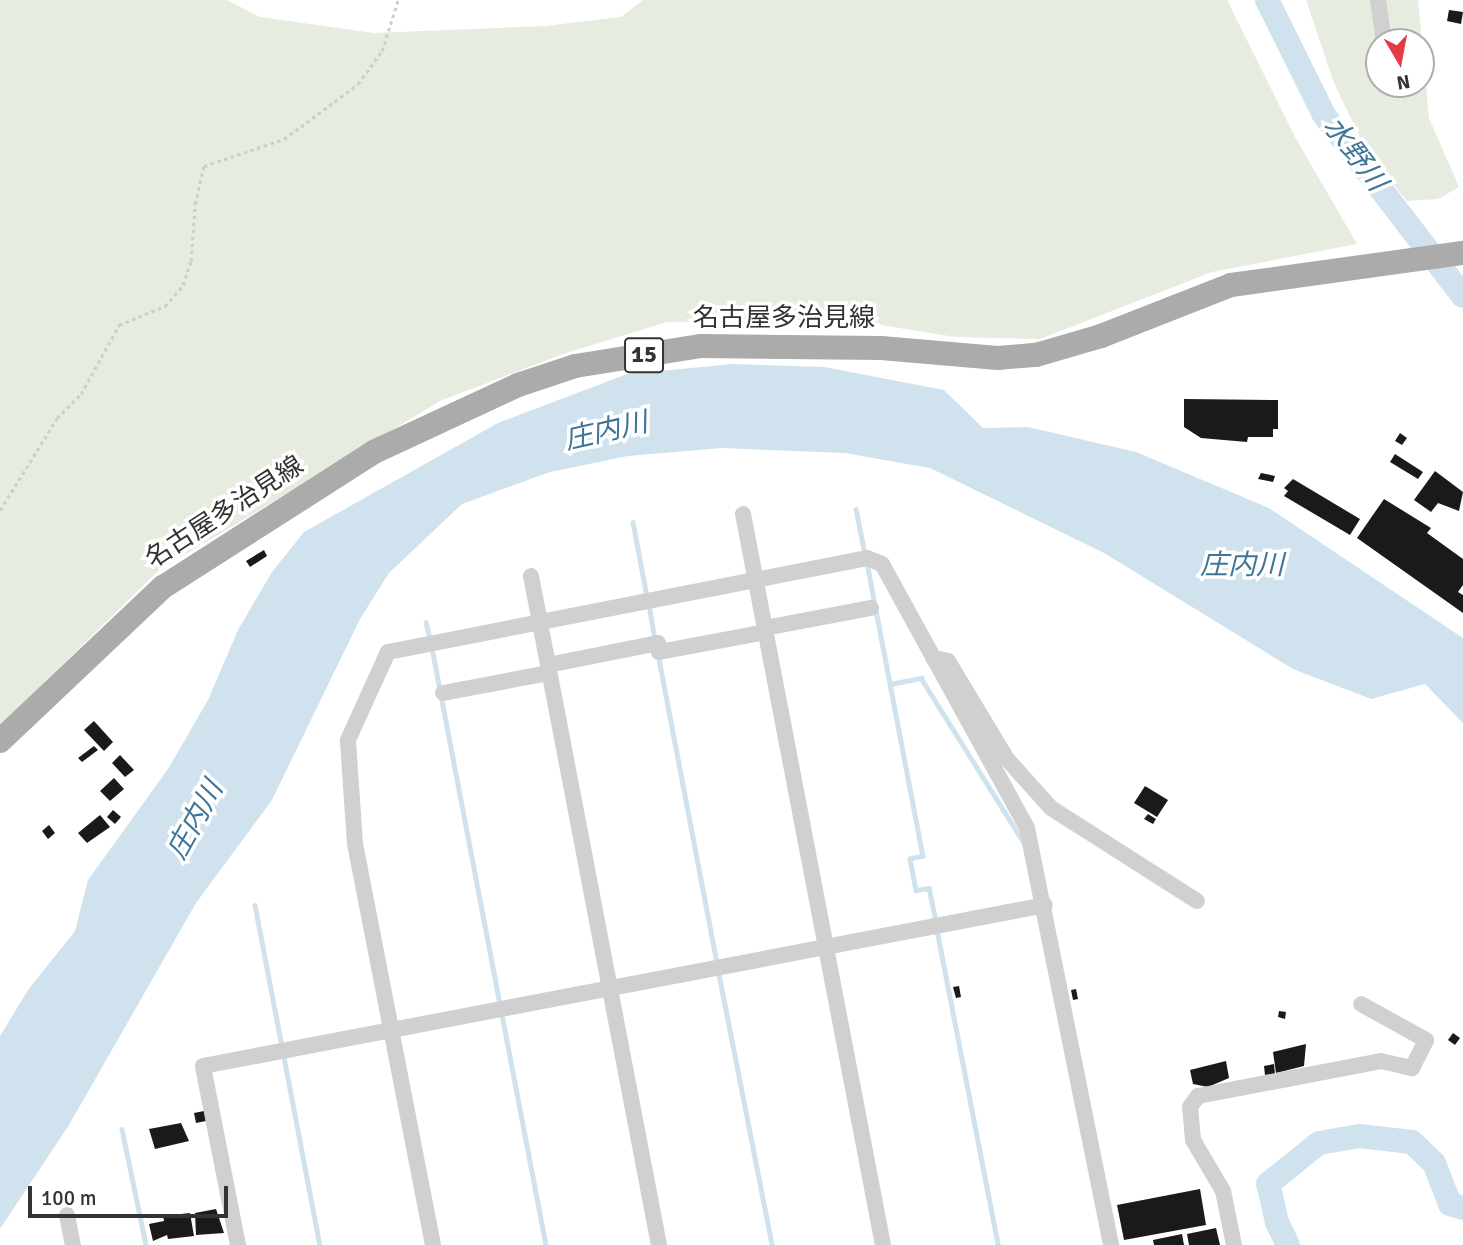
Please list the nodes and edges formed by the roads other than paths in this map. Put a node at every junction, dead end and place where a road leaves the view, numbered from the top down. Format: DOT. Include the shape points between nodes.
graph roads {
  1 [pos="1378,0"];
  2 [pos="1382,28"];
  3 [pos="1455,253"];
  4 [pos="743,514"];
  5 [pos="531,576"];
  6 [pos="755,580"];
  7 [pos="871,608"];
  8 [pos="539,622"];
  9 [pos="765,630"];
  10 [pos="933,657"];
  11 [pos="548,669"];
  12 [pos="443,693"];
  13 [pos="0,741"];
  14 [pos="1197,901"];
  15 [pos="1045,905"];
  16 [pos="827,945"];
  17 [pos="610,988"];
  18 [pos="1361,1004"];
  19 [pos="391,1031"];
  20 [pos="67,1215"];
  21 [pos="73,1245"];
  22 [pos="238,1245"];
  23 [pos="433,1245"];
  24 [pos="659,1245"];
  25 [pos="883,1245"];
  26 [pos="1111,1245"];
  27 [pos="1234,1245"];
  1 -- 2 [label="street"];
  3 -- 13 [label="main road, 名古屋多治見線 / 15" via="1231,285 1101,336 1036,355 998,358 881,348 701,346 575,366 518,385 376,451 163,587"];
  4 -- 6 [label="street"];
  5 -- 8 [label="street"];
  6 -- 8 [label="street"];
  6 -- 9 [label="street"];
  6 -- 10 [label="street" via="867,558 883,564"];
  7 -- 9 [label="street"];
  8 -- 11 [label="street"];
  8 -- 19 [label="street" via="388,652 348,740 355,844"];
  9 -- 11 [label="street" via="659,652 658,643"];
  9 -- 16 [label="street"];
  10 -- 14 [label="street" via="948,661 1007,759 1051,808"];
  10 -- 15 [label="street" via="1027,828"];
  11 -- 12 [label="street"];
  11 -- 17 [label="street"];
  15 -- 16 [label="street"];
  15 -- 26 [label="street"];
  16 -- 17 [label="street"];
  16 -- 25 [label="street"];
  17 -- 19 [label="street"];
  17 -- 24 [label="street"];
  18 -- 27 [label="street" via="1426,1040 1412,1068 1381,1061 1198,1096 1190,1107 1194,1140 1223,1191"];
  19 -- 22 [label="street" via="203,1066"];
  19 -- 23 [label="street"];
  20 -- 21 [label="street"];
}
